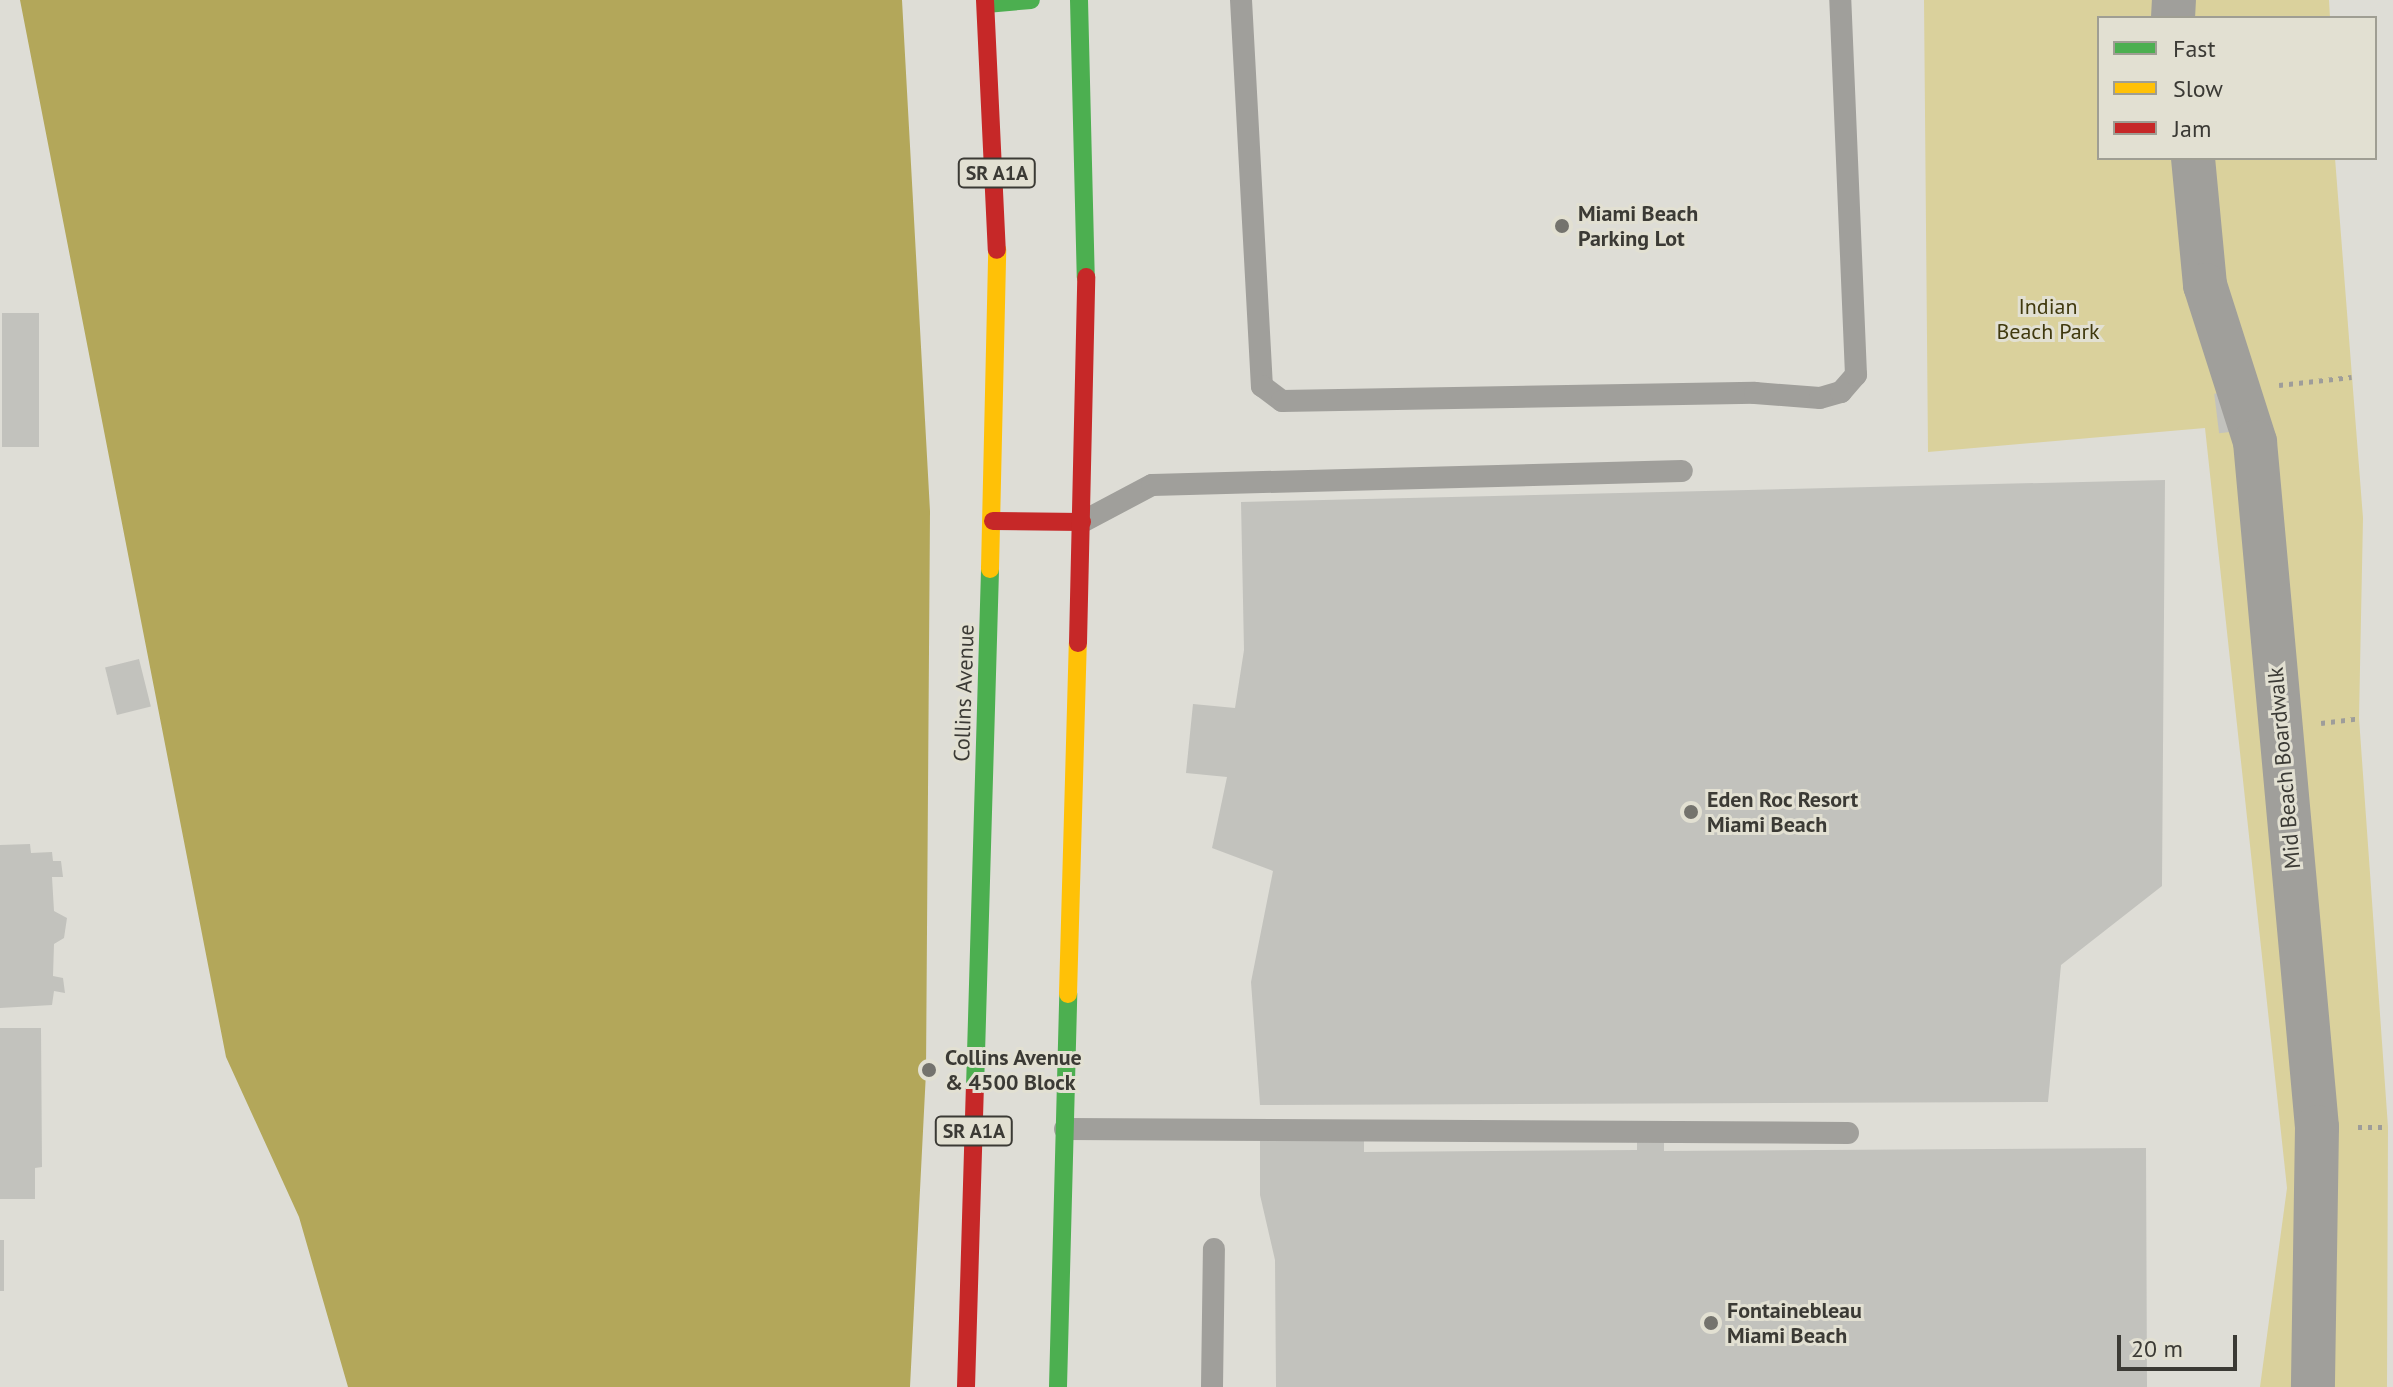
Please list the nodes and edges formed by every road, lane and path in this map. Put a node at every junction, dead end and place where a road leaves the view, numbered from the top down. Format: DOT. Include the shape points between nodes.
graph roads {
  1 [pos="1031,0"];
  2 [pos="1079,0"];
  3 [pos="1241,0"];
  4 [pos="1840,0"];
  5 [pos="985,2"];
  6 [pos="2193,160"];
  7 [pos="2352,377"];
  8 [pos="2242,389"];
  9 [pos="1682,471"];
  10 [pos="993,521"];
  11 [pos="1082,522"];
  12 [pos="1065,1129"];
  13 [pos="1848,1133"];
  14 [pos="1214,1249"];
  15 [pos="966,1387"];
  16 [pos="1058,1387"];
  17 [pos="1212,1387"];
  18 [pos="2313,1387"];
  1 -- 5 [label="main road"];
  2 -- 11 [label="main road" via="1088,189"];
  3 -- 4 [label="lane" via="1262,386 1282,401 1755,393 1820,398 1841,392 1856,375"];
  5 -- 10 [label="main road, Collins Avenue / SR A1A" via="997,163"];
  6 -- 8 [label="street, Mid Beach Boardwalk" via="2205,285"];
  7 -- 8 [label="path"];
  8 -- 18 [label="street, Mid Beach Boardwalk" via="2255,442 2317,1127"];
  9 -- 11 [label="lane" via="1152,485"];
  10 -- 11 [label="main road"];
  10 -- 15 [label="main road, Collins Avenue / SR A1A"];
  11 -- 12 [label="main road"];
  12 -- 13 [label="lane"];
  12 -- 16 [label="main road"];
  14 -- 17 [label="lane"];
}
